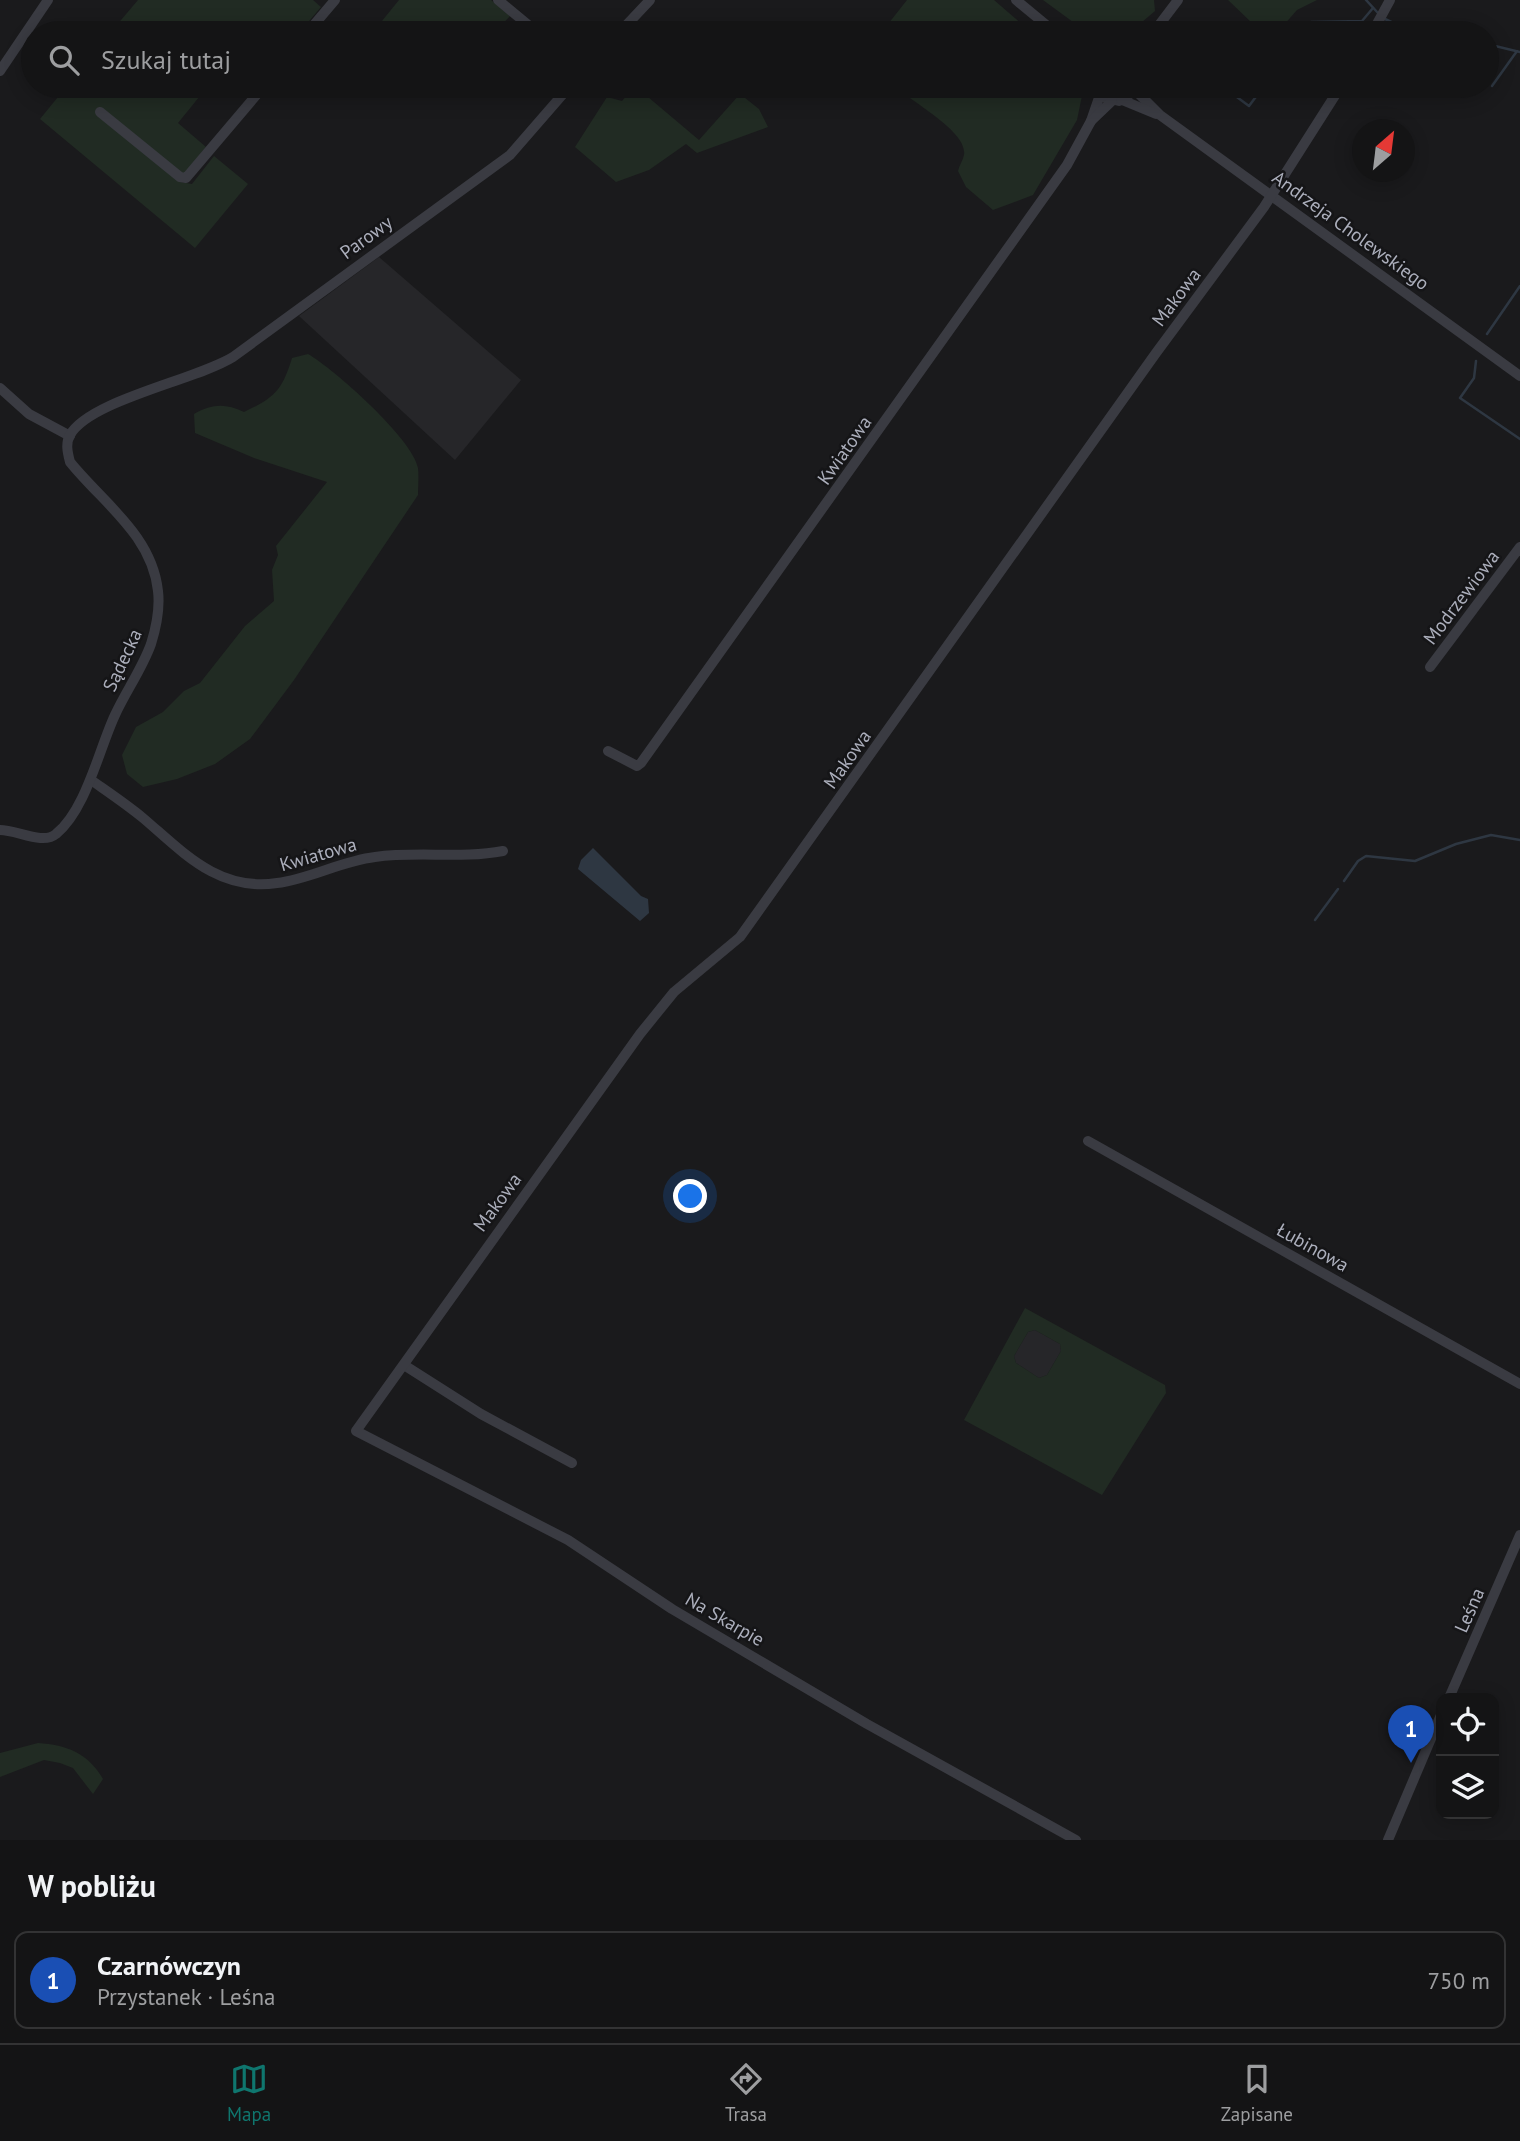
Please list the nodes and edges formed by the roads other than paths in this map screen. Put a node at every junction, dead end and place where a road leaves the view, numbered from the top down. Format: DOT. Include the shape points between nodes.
graph roads {
  1 [pos="48,0"];
  2 [pos="335,0"];
  3 [pos="498,0"];
  4 [pos="650,0"];
  5 [pos="1016,0"];
  6 [pos="1178,0"];
  7 [pos="1390,0"];
  8 [pos="34,21"];
  9 [pos="317,21"];
  10 [pos="523,21"];
  11 [pos="630,21"];
  12 [pos="1041,21"];
  13 [pos="1162,21"];
  14 [pos="1379,21"];
  15 [pos="21,40"];
  16 [pos="0,71"];
  17 [pos="254,98"];
  18 [pos="560,98"];
  19 [pos="1097,98"];
  20 [pos="1114,98"];
  21 [pos="1119,98"];
  22 [pos="1144,98"];
  23 [pos="1334,98"];
  24 [pos="1117,100"];
  25 [pos="100,112"];
  26 [pos="1160,115"];
  27 [pos="1091,121"];
  28 [pos="1273,195"];
  29 [pos="1520,376"];
  30 [pos="0,388"];
  31 [pos="70,436"];
  32 [pos="1520,547"];
  33 [pos="1430,667"];
  34 [pos="608,751"];
  35 [pos="91,780"];
  36 [pos="0,830"];
  37 [pos="503,851"];
  38 [pos="1088,1141"];
  39 [pos="404,1365"];
  40 [pos="1520,1384"];
  41 [pos="356,1430"];
  42 [pos="572,1463"];
  43 [pos="1520,1535"];
  44 [pos="1451,1693"];
  45 [pos="1436,1728"];
  46 [pos="1076,1840"];
  47 [pos="1388,1840"];
  1 -- 8 [label="street"];
  2 -- 9 [label="street"];
  3 -- 10 [label="street"];
  4 -- 11 [label="street"];
  5 -- 12 [label="street"];
  6 -- 13 [label="street"];
  7 -- 14 [label="street"];
  15 -- 16 [label="street"];
  17 -- 25 [label="street" via="186,178"];
  18 -- 31 [label="street, Parowy" via="528,138 470,185 233,357 214,369 140,393 90,417"];
  19 -- 27 [label="street, Kwiatowa"];
  20 -- 24 [label="street, Andrzeja Cholewskiego"];
  21 -- 24 [label="street, Kwiatowa"];
  22 -- 26 [label="street, Andrzeja Cholewskiego"];
  23 -- 28 [label="street, Makowa"];
  24 -- 26 [label="street, Andrzeja Cholewskiego"];
  24 -- 27 [label="street, Kwiatowa"];
  26 -- 28 [label="street, Andrzeja Cholewskiego"];
  27 -- 34 [label="street, Kwiatowa" via="1066,165 641,763 637,766"];
  28 -- 29 [label="street, Andrzeja Cholewskiego"];
  28 -- 39 [label="street, Makowa" via="740,937 674,992 640,1034"];
  30 -- 31 [label="street" via="29,414"];
  31 -- 35 [label="street, Sądecka" via="70,462 130,525 146,552 158,592 150,646 114,716"];
  32 -- 33 [label="street, Modrzewiowa"];
  35 -- 36 [label="street, Sądecka" via="55,835 44,839"];
  35 -- 37 [label="street, Kwiatowa" via="192,863 214,875 257,885 377,856"];
  38 -- 40 [label="street, Łubinowa"];
  39 -- 41 [label="street, Makowa"];
  39 -- 42 [label="street" via="481,1414"];
  41 -- 46 [label="street, Na Skarpie" via="568,1541 672,1609 867,1724"];
  43 -- 44 [label="street, Leśna"];
  45 -- 47 [label="street"];
}
